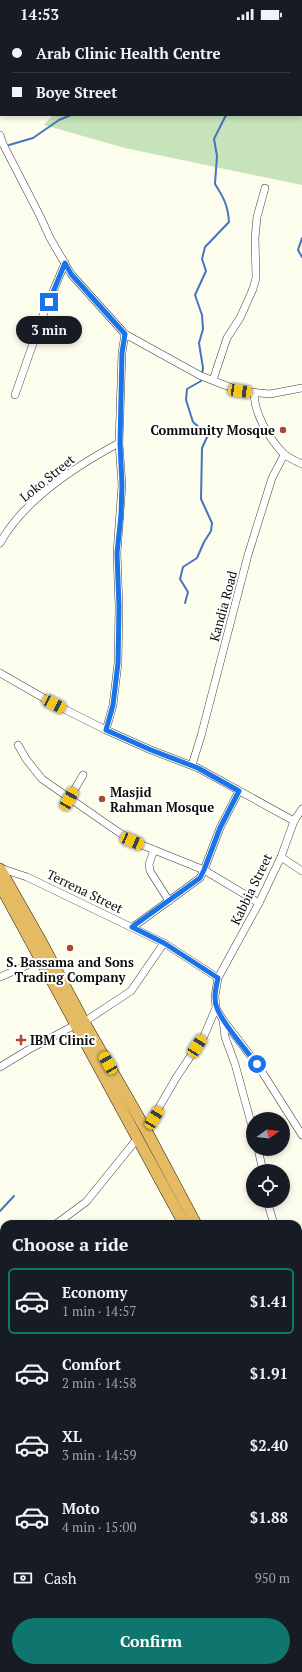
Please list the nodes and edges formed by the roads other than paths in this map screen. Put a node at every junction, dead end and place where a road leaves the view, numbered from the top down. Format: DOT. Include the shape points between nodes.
graph roads {
  1 [pos="0,135"];
  2 [pos="265,188"];
  3 [pos="65,263"];
  4 [pos="125,334"];
  5 [pos="214,380"];
  6 [pos="302,388"];
  7 [pos="254,392"];
  8 [pos="15,395"];
  9 [pos="120,443"];
  10 [pos="284,454"];
  11 [pos="302,464"];
  12 [pos="0,543"];
  13 [pos="0,673"];
  14 [pos="106,730"];
  15 [pos="18,745"];
  16 [pos="192,765"];
  17 [pos="83,775"];
  18 [pos="239,791"];
  19 [pos="69,799"];
  20 [pos="302,809"];
  21 [pos="294,821"];
  22 [pos="154,850"];
  23 [pos="281,857"];
  24 [pos="0,869"];
  25 [pos="204,870"];
  26 [pos="302,871"];
  27 [pos="0,885"];
  28 [pos="168,901"];
  29 [pos="259,903"];
  30 [pos="132,927"];
  31 [pos="164,943"];
  32 [pos="40,959"];
  33 [pos="0,977"];
  34 [pos="218,978"];
  35 [pos="216,1008"];
  36 [pos="223,1020"];
  37 [pos="80,1024"];
  38 [pos="0,1067"];
  39 [pos="248,1112"];
  40 [pos="146,1130"];
  41 [pos="302,1135"];
  42 [pos="137,1139"];
  43 [pos="269,1208"];
  44 [pos="61,1220"];
  45 [pos="182,1220"];
  46 [pos="194,1220"];
  47 [pos="273,1220"];
  1 -- 3 [label="street" via="50,238"];
  2 -- 5 [label="street" via="257,217 256,278 240,318 228,338"];
  3 -- 4 [label="street" via="71,274"];
  3 -- 8 [label="street" via="43,315"];
  4 -- 5 [label="street" via="201,376"];
  4 -- 9 [label="street" via="122,353"];
  5 -- 7 [label="street" via="240,391"];
  6 -- 7 [label="street" via="270,394"];
  7 -- 10 [label="street" via="254,400 264,426"];
  9 -- 12 [label="street, Loko Street" via="93,457 41,495 21,514"];
  9 -- 14 [label="street" via="122,485 117,553 118,663 113,705"];
  10 -- 11 [label="street"];
  10 -- 16 [label="street, Kandia Road" via="272,478 248,555"];
  13 -- 14 [label="street"];
  14 -- 16 [label="street"];
  15 -- 19 [label="street" via="26,760 42,779"];
  16 -- 18 [label="street"];
  17 -- 19 [label="street"];
  18 -- 21 [label="street"];
  18 -- 25 [label="street" via="220,828"];
  19 -- 22 [label="street" via="132,841"];
  20 -- 21 [label="street, Kabbia Street"];
  21 -- 23 [label="street, Kabbia Street"];
  22 -- 25 [label="street"];
  22 -- 28 [label="street" via="149,864 150,871"];
  23 -- 26 [label="street"];
  23 -- 29 [label="street, Kabbia Street"];
  24 -- 30 [label="street, Terrena Street" via="27,877"];
  24 -- 37 [label="highway" via="42,943"];
  25 -- 28 [label="street" via="200,878"];
  25 -- 29 [label="street"];
  27 -- 32 [label="highway"];
  28 -- 30 [label="street"];
  29 -- 34 [label="street, Kabbia Street"];
  30 -- 31 [label="street, Terrena Street"];
  31 -- 34 [label="street, Terrena Street"];
  31 -- 37 [label="street" via="131,991"];
  32 -- 33 [label="street"];
  32 -- 37 [label="highway"];
  34 -- 35 [label="street"];
  35 -- 36 [label="street"];
  35 -- 40 [label="street" via="204,1036"];
  36 -- 39 [label="street" via="225,1037"];
  36 -- 41 [label="street" via="257,1064"];
  37 -- 38 [label="street"];
  37 -- 40 [label="highway"];
  37 -- 42 [label="highway"];
  40 -- 46 [label="highway"];
  42 -- 44 [label="street" via="86,1202"];
  42 -- 45 [label="highway"];
  43 -- 47 [label="street"];
}
